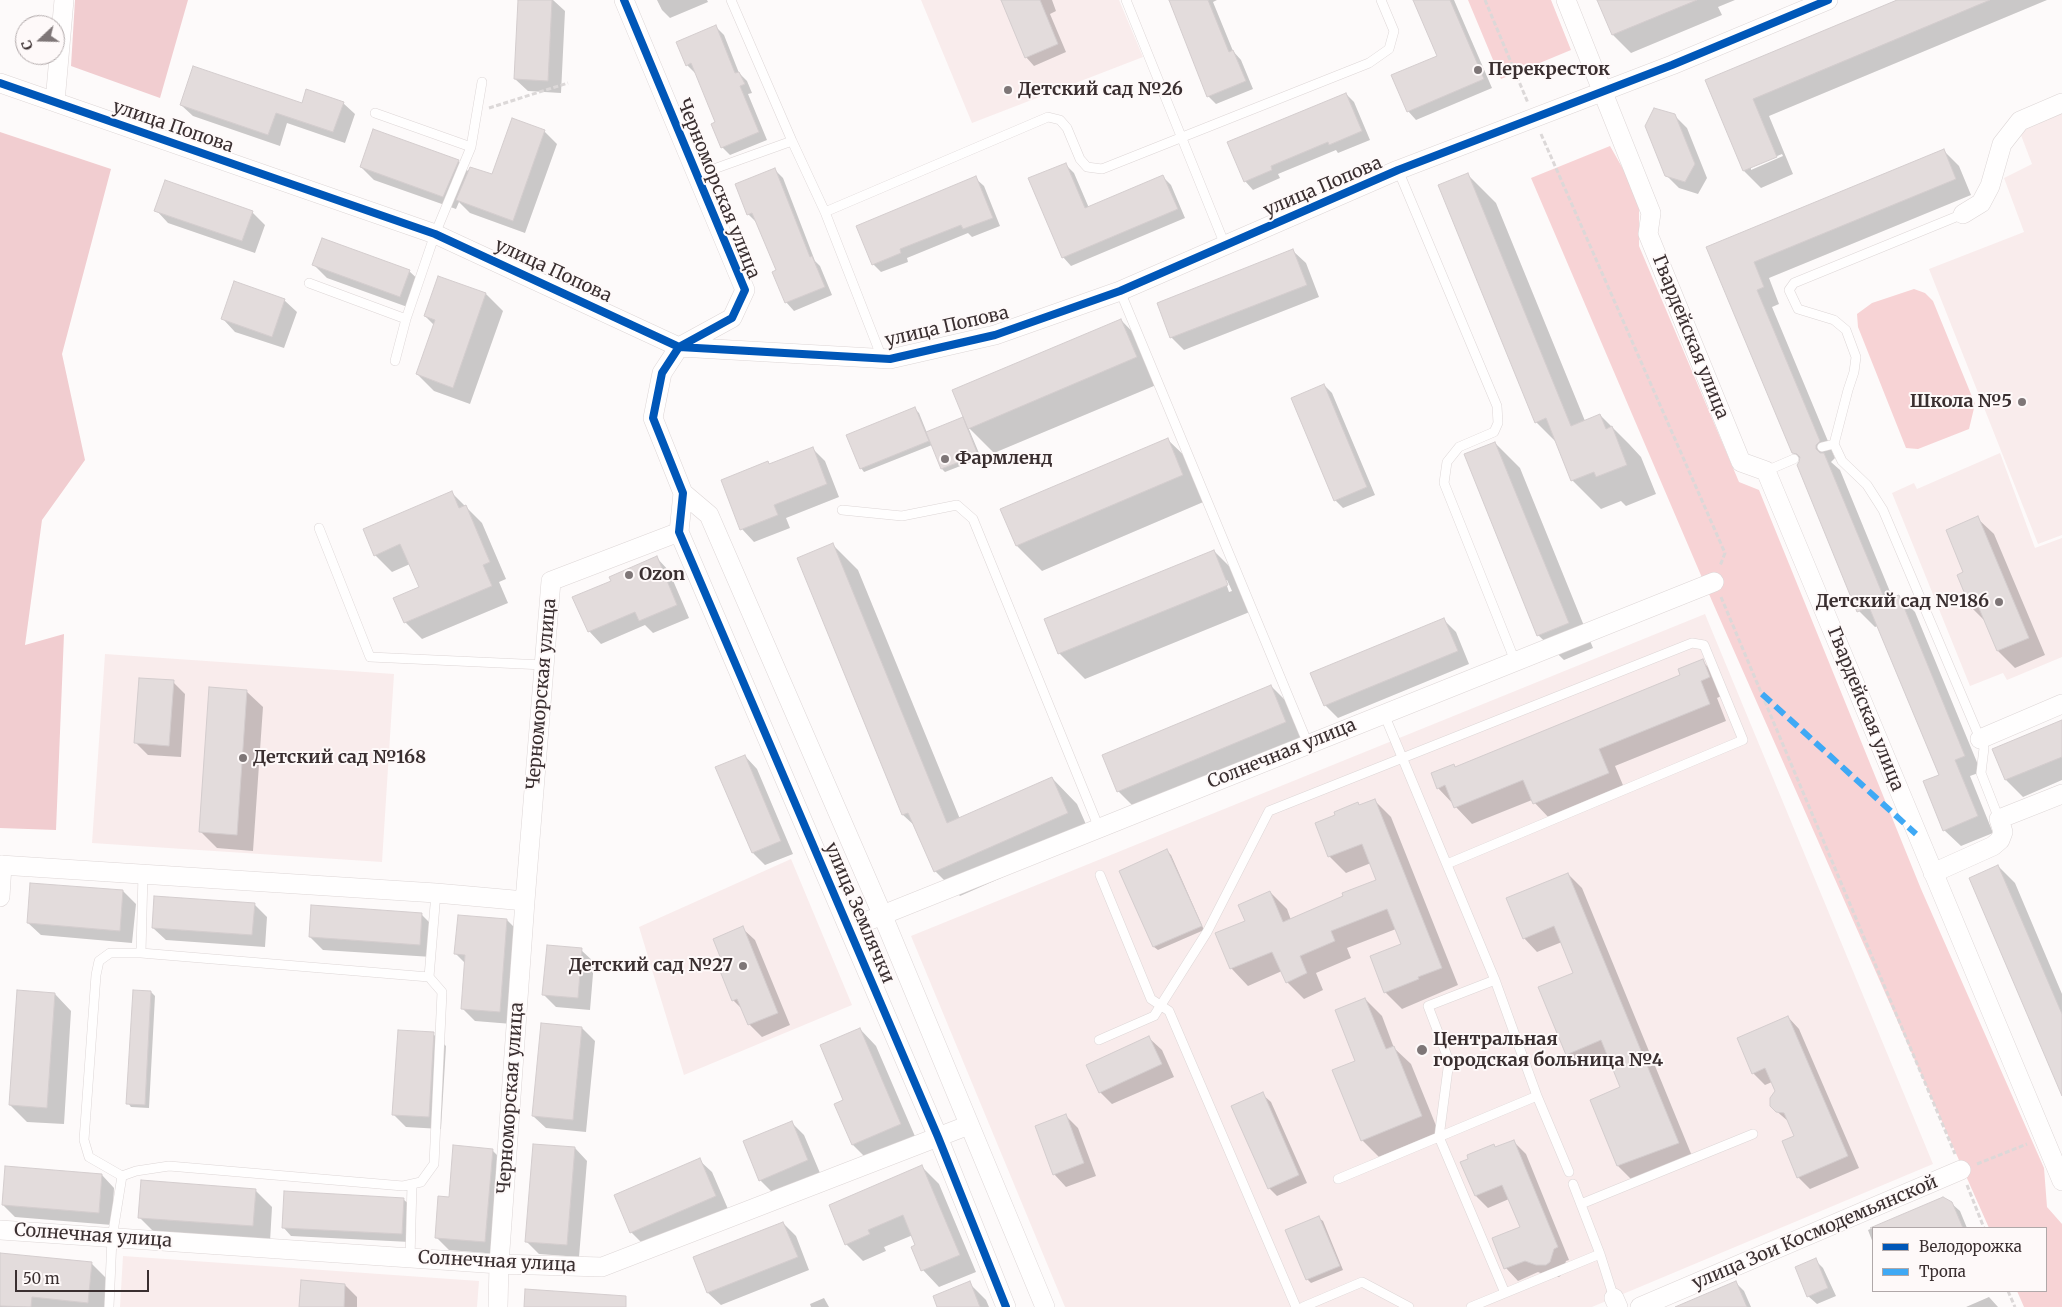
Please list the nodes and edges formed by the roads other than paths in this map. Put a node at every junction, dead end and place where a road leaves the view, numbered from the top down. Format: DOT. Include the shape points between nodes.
graph roads {
  1 [pos="64,0"];
  2 [pos="624,0"];
  3 [pos="731,0"];
  4 [pos="1126,0"];
  5 [pos="1381,0"];
  6 [pos="1566,0"];
  7 [pos="1828,0"];
  8 [pos="482,82"];
  9 [pos="0,83"];
  10 [pos="1603,91"];
  11 [pos="55,102"];
  12 [pos="2062,103"];
  13 [pos="375,113"];
  14 [pos="1182,138"];
  15 [pos="792,141"];
  16 [pos="471,148"];
  17 [pos="1398,170"];
  18 [pos="697,176"];
  19 [pos="825,212"];
  20 [pos="1963,214"];
  21 [pos="435,234"];
  22 [pos="1225,245"];
  23 [pos="310,283"];
  24 [pos="1120,291"];
  25 [pos="406,319"];
  26 [pos="679,347"];
  27 [pos="882,358"];
  28 [pos="395,361"];
  29 [pos="1834,444"];
  30 [pos="1822,448"];
  31 [pos="1794,459"];
  32 [pos="1766,471"];
  33 [pos="683,493"];
  34 [pos="842,510"];
  35 [pos="319,528"];
  36 [pos="679,532"];
  37 [pos="1714,582"];
  38 [pos="1515,661"];
  39 [pos="544,665"];
  40 [pos="2062,704"];
  41 [pos="1384,714"];
  42 [pos="1980,739"];
  43 [pos="1308,744"];
  44 [pos="1402,757"];
  45 [pos="2062,794"];
  46 [pos="2000,819"];
  47 [pos="1099,828"];
  48 [pos="1447,864"];
  49 [pos="1,865"];
  50 [pos="1933,872"];
  51 [pos="144,874"];
  52 [pos="1100,874"];
  53 [pos="436,893"];
  54 [pos="0,897"];
  55 [pos="525,902"];
  56 [pos="882,914"];
  57 [pos="850,928"];
  58 [pos="141,953"];
  59 [pos="429,977"];
  60 [pos="1495,980"];
  61 [pos="1161,1005"];
  62 [pos="1099,1040"];
  63 [pos="1537,1096"];
  64 [pos="969,1125"];
  65 [pos="1753,1134"];
  66 [pos="938,1137"];
  67 [pos="1439,1137"];
  68 [pos="1961,1170"];
  69 [pos="1569,1172"];
  70 [pos="122,1176"];
  71 [pos="1338,1179"];
  72 [pos="2062,1181"];
  73 [pos="412,1184"];
  74 [pos="1573,1184"];
  75 [pos="1581,1204"];
  76 [pos="0,1230"];
  77 [pos="112,1238"];
  78 [pos="1600,1254"];
  79 [pos="410,1258"];
  80 [pos="499,1264"];
  81 [pos="1505,1293"];
  82 [pos="1616,1302"];
  83 [pos="109,1307"];
  84 [pos="498,1307"];
  85 [pos="1006,1307"];
  86 [pos="1045,1307"];
  87 [pos="1296,1307"];
  88 [pos="1303,1307"];
  89 [pos="1409,1307"];
  90 [pos="1472,1307"];
  91 [pos="1640,1307"];
  1 -- 11 [label="street"];
  2 -- 18 [label="street, Черноморская улица"];
  3 -- 15 [label="lane"];
  4 -- 14 [label="lane"];
  5 -- 14 [label="lane" via="1394,31 1388,48 1369,63"];
  6 -- 10 [label="street, Гвардейская улица"];
  7 -- 10 [label="street, улица Попова"];
  8 -- 16 [label="lane"];
  9 -- 11 [label="street, улица Попова"];
  10 -- 17 [label="street, улица Попова"];
  10 -- 32 [label="street, Гвардейская улица" via="1651,213 1648,234 1740,462"];
  11 -- 21 [label="street, улица Попова"];
  12 -- 20 [label="street" via="2020,121 2002,144 1990,186 1981,203"];
  13 -- 16 [label="lane"];
  14 -- 19 [label="lane" via="1102,169 1088,167 1080,160 1067,128 1060,120 1048,117"];
  14 -- 22 [label="lane"];
  15 -- 18 [label="lane"];
  15 -- 19 [label="lane"];
  16 -- 21 [label="lane"];
  17 -- 22 [label="street, улица Попова"];
  17 -- 38 [label="lane" via="1497,406 1498,423 1494,432 1459,447 1447,462 1444,483"];
  18 -- 26 [label="street, Черноморская улица" via="745,290 732,318"];
  19 -- 27 [label="lane"];
  20 -- 29 [label="lane" via="1794,283 1790,290 1798,309 1834,320 1846,330 1856,357"];
  21 -- 25 [label="lane"];
  21 -- 26 [label="street, улица Попова"];
  22 -- 24 [label="street, улица Попова"];
  23 -- 25 [label="lane"];
  24 -- 27 [label="street, улица Попова" via="995,335 890,359"];
  24 -- 43 [label="lane"];
  25 -- 28 [label="lane"];
  26 -- 27 [label="street, улица Попова"];
  26 -- 33 [label="street, Черноморская улица" via="662,373 653,418"];
  29 -- 30 [label="lane"];
  29 -- 42 [label="lane" via="1842,461 1867,485 1883,510"];
  31 -- 32 [label="lane"];
  32 -- 50 [label="street, Гвардейская улица"];
  33 -- 36 [label="street, Черноморская улица"];
  33 -- 56 [label="street, улица Землячки" via="709,515"];
  34 -- 47 [label="lane" via="902,516 957,505 973,519"];
  35 -- 39 [label="lane" via="370,657"];
  36 -- 39 [label="street, Черноморская улица" via="551,581"];
  36 -- 57 [label="street, улица Землячки"];
  37 -- 38 [label="street, Солнечная улица"];
  38 -- 41 [label="street, Солнечная улица"];
  39 -- 55 [label="street, Черноморская улица"];
  40 -- 42 [label="street"];
  41 -- 43 [label="street, Солнечная улица"];
  41 -- 44 [label="lane"];
  42 -- 46 [label="lane" via="1984,748 1981,773"];
  43 -- 47 [label="street, Солнечная улица"];
  44 -- 48 [label="lane"];
  44 -- 48 [label="lane" via="1692,643 1704,645 1743,740"];
  44 -- 61 [label="lane" via="1269,812 1207,932"];
  45 -- 46 [label="street"];
  46 -- 50 [label="street" via="2003,832 1993,846"];
  47 -- 56 [label="street, Солнечная улица"];
  48 -- 60 [label="lane"];
  49 -- 51 [label="street"];
  49 -- 54 [label="street"];
  50 -- 72 [label="street, Гвардейская улица"];
  51 -- 53 [label="street"];
  51 -- 58 [label="lane"];
  52 -- 61 [label="lane" via="1151,999"];
  53 -- 55 [label="street"];
  53 -- 59 [label="lane"];
  55 -- 80 [label="street, Черноморская улица"];
  56 -- 57 [label="street, Солнечная улица"];
  56 -- 64 [label="street, улица Землячки"];
  57 -- 66 [label="street, улица Землячки"];
  58 -- 59 [label="lane"];
  58 -- 70 [label="lane" via="110,953 99,962 96,975 84,1140 88,1157"];
  59 -- 73 [label="lane" via="442,992 434,1164 421,1182"];
  60 -- 63 [label="lane"];
  60 -- 67 [label="lane" via="1428,1006 1449,1061"];
  61 -- 62 [label="lane" via="1154,1016"];
  61 -- 87 [label="lane" via="1169,1011"];
  63 -- 67 [label="lane"];
  63 -- 69 [label="lane"];
  64 -- 66 [label="street, Солнечная улица"];
  64 -- 86 [label="street, улица Землячки"];
  65 -- 75 [label="lane"];
  66 -- 80 [label="street, Солнечная улица" via="602,1267"];
  66 -- 85 [label="street, улица Землячки"];
  67 -- 71 [label="lane"];
  67 -- 81 [label="lane"];
  68 -- 91 [label="street, улица Зои Космодемьянской"];
  70 -- 73 [label="lane" via="169,1166 403,1186"];
  70 -- 77 [label="lane"];
  73 -- 79 [label="lane"];
  74 -- 75 [label="lane"];
  75 -- 78 [label="lane"];
  76 -- 77 [label="street, Солнечная улица"];
  77 -- 79 [label="street, Солнечная улица"];
  77 -- 83 [label="lane"];
  78 -- 81 [label="lane"];
  78 -- 82 [label="lane"];
  79 -- 80 [label="street, Солнечная улица"];
  80 -- 84 [label="street, Черноморская улица"];
  81 -- 90 [label="lane"];
  88 -- 89 [label="lane" via="1362,1282"];
}
